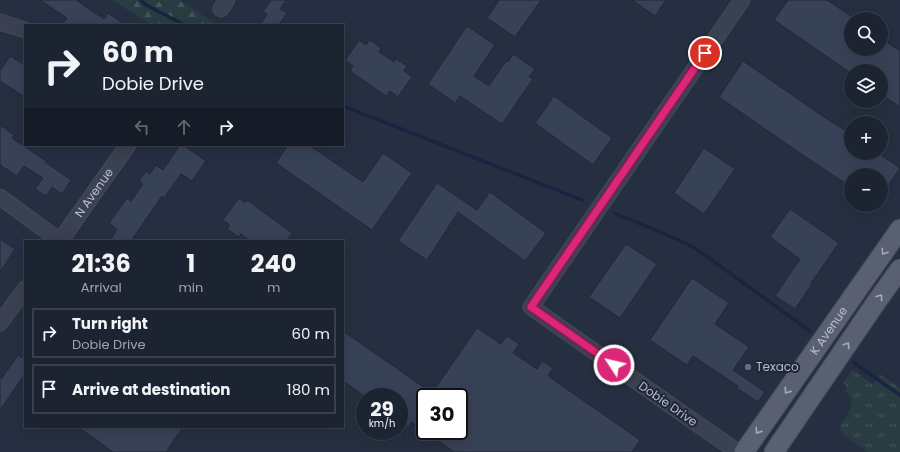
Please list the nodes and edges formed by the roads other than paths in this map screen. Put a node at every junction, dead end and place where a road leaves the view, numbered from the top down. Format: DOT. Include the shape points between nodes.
graph roads {
  1 [pos="742,0"];
  2 [pos="0,22"];
  3 [pos="24,30"];
  4 [pos="127,146"];
  5 [pos="0,198"];
  6 [pos="900,229"];
  7 [pos="59,240"];
  8 [pos="61,240"];
  9 [pos="900,269"];
  10 [pos="24,290"];
  11 [pos="841,313"];
  12 [pos="0,323"];
  13 [pos="860,326"];
  14 [pos="738,452"];
  15 [pos="744,452"];
  16 [pos="774,452"];
  1 -- 14 [label="street, Dobie Drive" via="531,307"];
  2 -- 3 [label="street"];
  4 -- 8 [label="street, N Avenue"];
  5 -- 7 [label="street"];
  6 -- 11 [label="main road, K Avenue, one-way"];
  13 -- 9 [label="main road, K Avenue, one-way"];
  10 -- 12 [label="street"];
  11 -- 13 [label="main road"];
  11 -- 15 [label="main road, K Avenue, one-way"];
  16 -- 13 [label="main road, K Avenue, one-way"];
}
